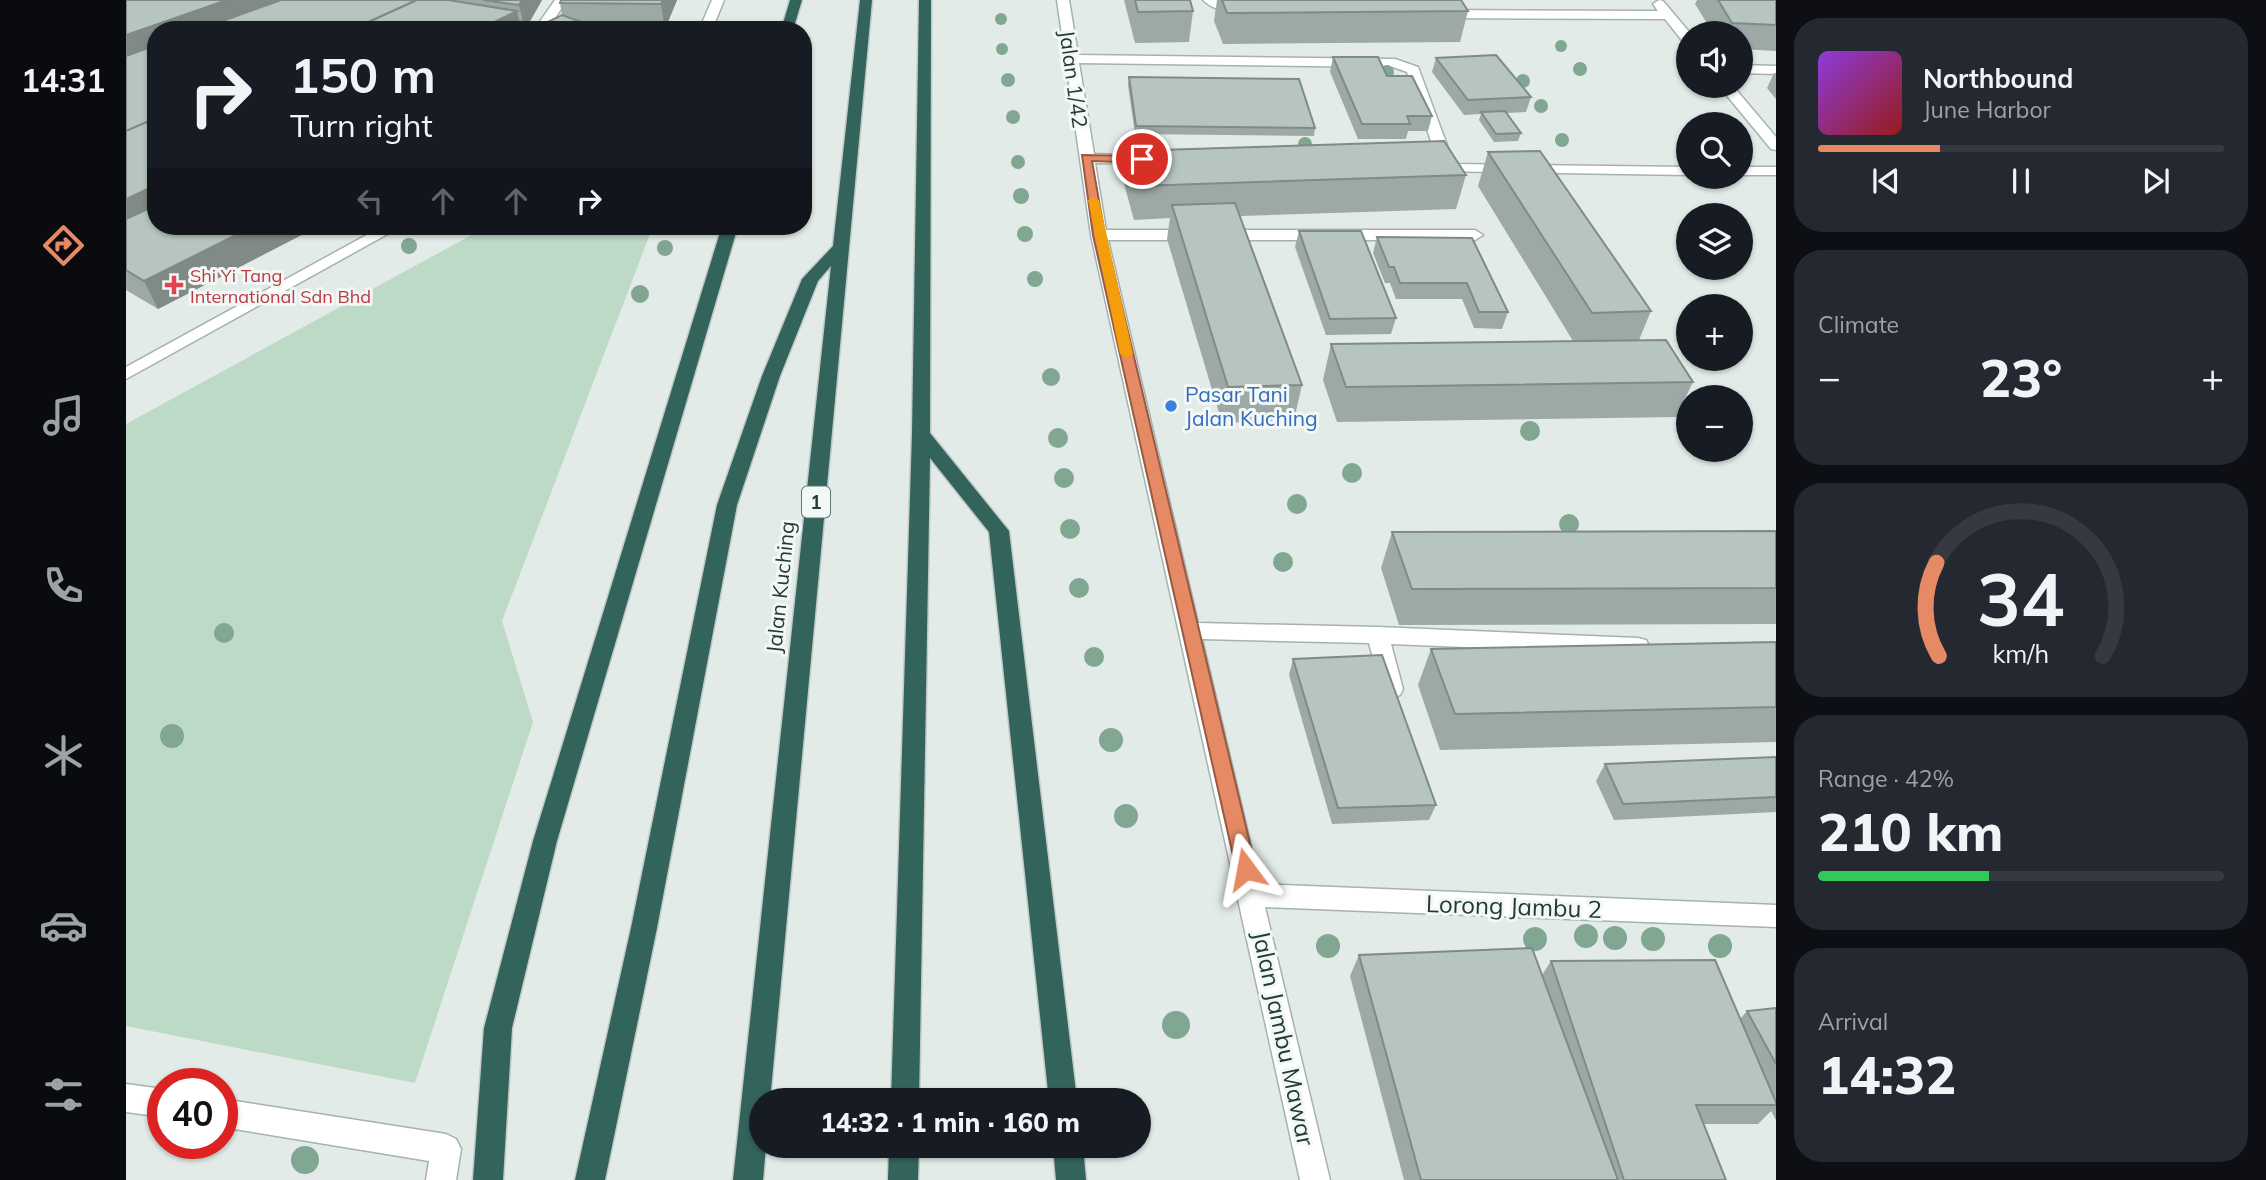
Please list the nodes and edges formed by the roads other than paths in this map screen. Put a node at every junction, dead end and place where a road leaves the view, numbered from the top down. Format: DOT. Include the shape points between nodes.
graph roads {
  1 [pos="561,0"];
  2 [pos="718,0"];
  3 [pos="796,0"];
  4 [pos="866,0"];
  5 [pos="925,0"];
  6 [pos="1063,0"];
  7 [pos="1209,0"];
  8 [pos="1476,0"];
  9 [pos="1656,0"];
  10 [pos="1256,9"];
  11 [pos="1420,13"];
  12 [pos="1485,15"];
  13 [pos="1668,15"];
  14 [pos="546,21"];
  15 [pos="709,21"];
  16 [pos="790,21"];
  17 [pos="1676,25"];
  18 [pos="1071,59"];
  19 [pos="1753,69"];
  20 [pos="1776,70"];
  21 [pos="1737,98"];
  22 [pos="1776,146"];
  23 [pos="1086,158"];
  24 [pos="1170,160"];
  25 [pos="1421,168"];
  26 [pos="1449,169"];
  27 [pos="1676,171"];
  28 [pos="1753,171"];
  29 [pos="1776,171"];
  30 [pos="378,235"];
  31 [pos="727,235"];
  32 [pos="1099,235"];
  33 [pos="1475,235"];
  34 [pos="842,246"];
  35 [pos="126,374"];
  36 [pos="921,434"];
  37 [pos="1191,631"];
  38 [pos="1378,635"];
  39 [pos="1665,647"];
  40 [pos="1399,715"];
  41 [pos="1252,895"];
  42 [pos="1776,916"];
  43 [pos="905,1088"];
  44 [pos="1062,1088"];
  45 [pos="126,1097"];
  46 [pos="147,1100"];
  47 [pos="238,1116"];
  48 [pos="904,1158"];
  49 [pos="1069,1158"];
  50 [pos="441,1180"];
  51 [pos="488,1180"];
  52 [pos="590,1180"];
  53 [pos="748,1180"];
  54 [pos="903,1180"];
  55 [pos="1071,1180"];
  56 [pos="1315,1180"];
  1 -- 14 [label="street"];
  2 -- 15 [label="street"];
  3 -- 16 [label="highway"];
  4 -- 34 [label="highway, Jalan Kuching / 1"];
  5 -- 36 [label="highway"];
  6 -- 18 [label="street, Jalan 1/42"];
  7 -- 10 [label="street" via="1228,9"];
  8 -- 12 [label="street"];
  9 -- 13 [label="street"];
  11 -- 12 [label="street"];
  12 -- 13 [label="street"];
  13 -- 17 [label="street"];
  18 -- 23 [label="street, Jalan 1/42"];
  18 -- 26 [label="street" via="1395,62 1413,70"];
  19 -- 20 [label="street"];
  21 -- 22 [label="street"];
  23 -- 24 [label="street"];
  23 -- 32 [label="street, Jalan 1/42"];
  25 -- 26 [label="street"];
  26 -- 27 [label="street"];
  28 -- 29 [label="street"];
  30 -- 35 [label="street"];
  31 -- 51 [label="highway" via="545,841 498,1028"];
  32 -- 33 [label="street"];
  32 -- 37 [label="street, Jalan 1/42"];
  34 -- 52 [label="highway" via="810,279 727,505"];
  34 -- 53 [label="highway, Jalan Kuching / 1"];
  36 -- 43 [label="highway"];
  36 -- 44 [label="highway" via="999,531"];
  37 -- 38 [label="street"];
  37 -- 41 [label="street, Jalan 1/42"];
  38 -- 39 [label="street"];
  38 -- 40 [label="street"];
  41 -- 42 [label="street, Lorong Jambu 2"];
  41 -- 56 [label="street, Jalan Jambu Mawar"];
  45 -- 46 [label="street"];
  47 -- 50 [label="street" via="446,1149"];
  48 -- 54 [label="highway"];
  49 -- 55 [label="highway"];
}
